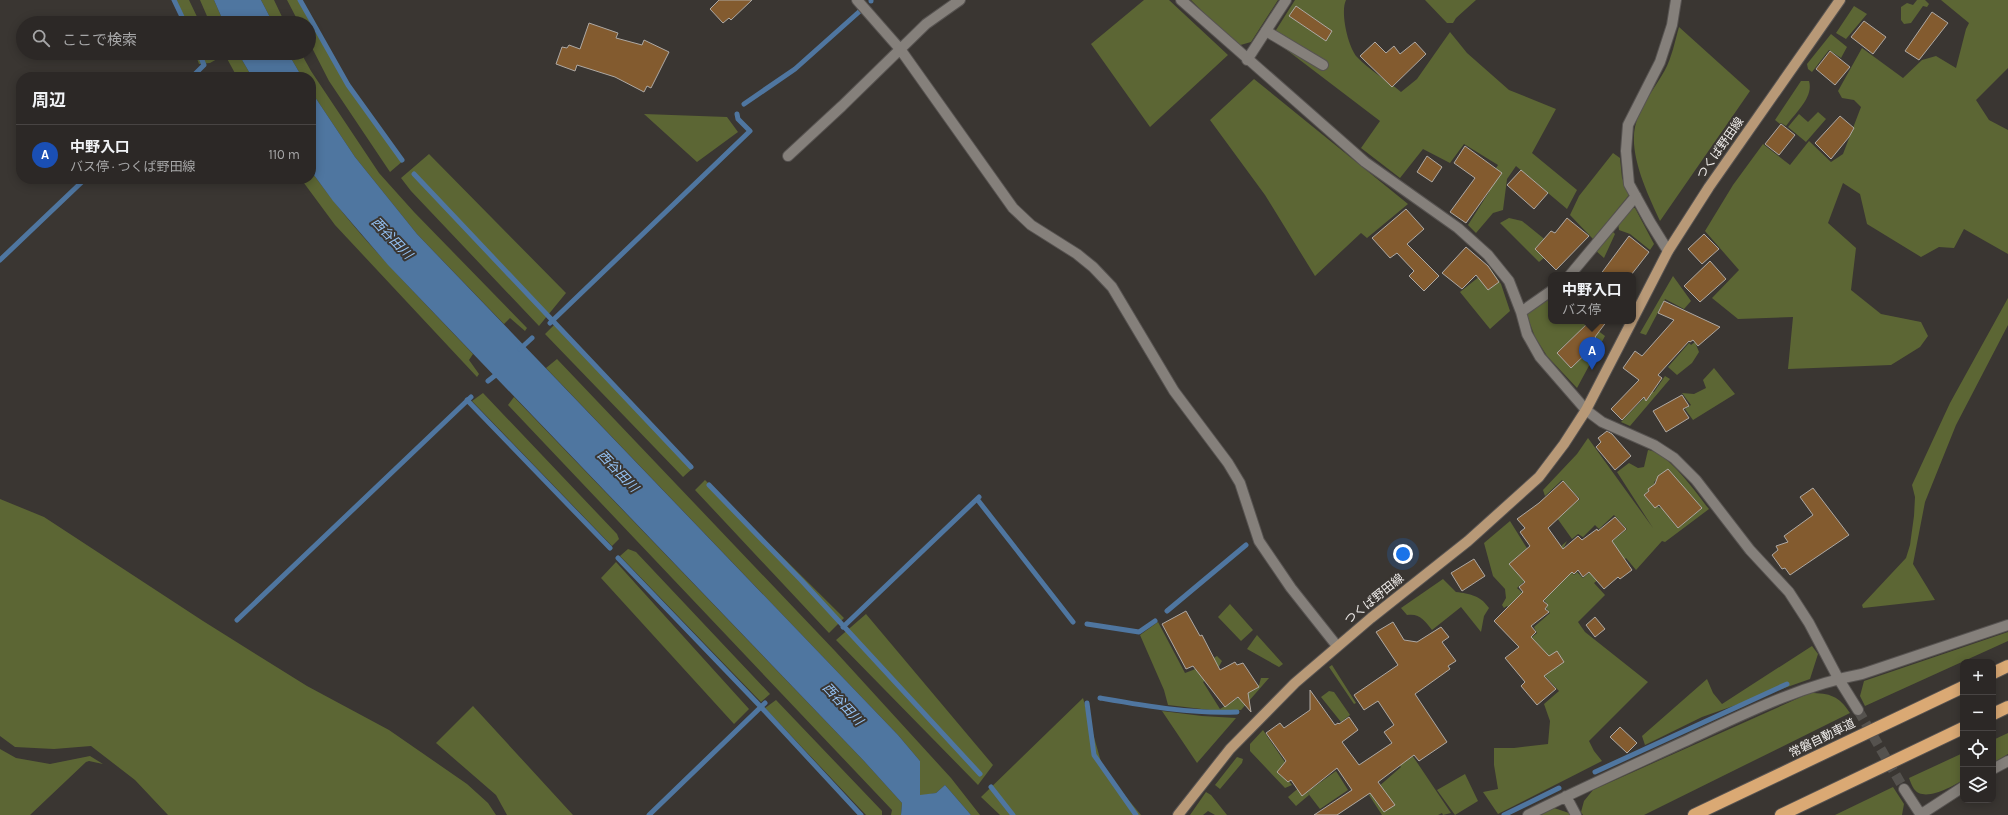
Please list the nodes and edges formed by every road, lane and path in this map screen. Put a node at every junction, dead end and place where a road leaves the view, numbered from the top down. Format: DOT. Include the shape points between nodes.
graph roads {
  1 [pos="857,0"];
  2 [pos="960,0"];
  3 [pos="1180,0"];
  4 [pos="1286,0"];
  5 [pos="1676,0"];
  6 [pos="1840,0"];
  7 [pos="1266,31"];
  8 [pos="900,49"];
  9 [pos="1247,60"];
  10 [pos="1323,65"];
  11 [pos="788,156"];
  12 [pos="1636,196"];
  13 [pos="1668,251"];
  14 [pos="1573,272"];
  15 [pos="1548,293"];
  16 [pos="1521,312"];
  17 [pos="1636,312"];
  18 [pos="1630,324"];
  19 [pos="1586,410"];
  20 [pos="2008,624"];
  21 [pos="1337,646"];
  22 [pos="2008,666"];
  23 [pos="1996,672"];
  24 [pos="1838,678"];
  25 [pos="1960,687"];
  26 [pos="2008,707"];
  27 [pos="1858,710"];
  28 [pos="1996,713"];
  29 [pos="1960,729"];
  30 [pos="2008,761"];
  31 [pos="1996,767"];
  32 [pos="1904,789"];
  33 [pos="1960,789"];
  34 [pos="1566,796"];
  35 [pos="1178,815"];
  36 [pos="1528,815"];
  37 [pos="1576,815"];
  38 [pos="1694,815"];
  39 [pos="1781,815"];
  40 [pos="1921,815"];
  1 -- 8 [label="street"];
  2 -- 8 [label="street" via="926,24"];
  3 -- 9 [label="street"];
  4 -- 7 [label="street"];
  5 -- 12 [label="street" via="1672,25 1660,62 1628,125 1626,151 1629,184"];
  6 -- 13 [label="main road, つくば野田線" via="1709,187"];
  7 -- 9 [label="street"];
  7 -- 10 [label="street"];
  8 -- 11 [label="street"];
  8 -- 21 [label="street" via="1014,208 1030,224 1077,254 1112,287 1174,391 1240,483 1259,541 1291,588"];
  9 -- 16 [label="street" via="1365,162 1474,242 1509,282"];
  12 -- 13 [label="street"];
  12 -- 14 [label="street"];
  13 -- 17 [label="main road, つくば野田線"];
  15 -- 16 [label="street"];
  16 -- 19 [label="street" via="1527,334 1540,356"];
  18 -- 19 [label="main road, つくば野田線"];
  19 -- 21 [label="main road, つくば野田線" via="1539,477 1514,501"];
  19 -- 24 [label="street" via="1602,422 1654,444 1674,458 1696,480 1750,550 1789,592 1809,623"];
  20 -- 24 [label="street" via="1862,674"];
  21 -- 35 [label="main road, つくば野田線" via="1266,711 1230,749"];
  22 -- 23 [label="highway"];
  24 -- 27 [label="street"];
  24 -- 34 [label="street" via="1739,716"];
  25 -- 38 [label="highway, 常磐自動車道"];
  26 -- 28 [label="highway"];
  29 -- 39 [label="highway"];
  30 -- 31 [label="street"];
  32 -- 40 [label="street"];
  33 -- 40 [label="street"];
  34 -- 36 [label="street"];
  34 -- 37 [label="street"];
}
